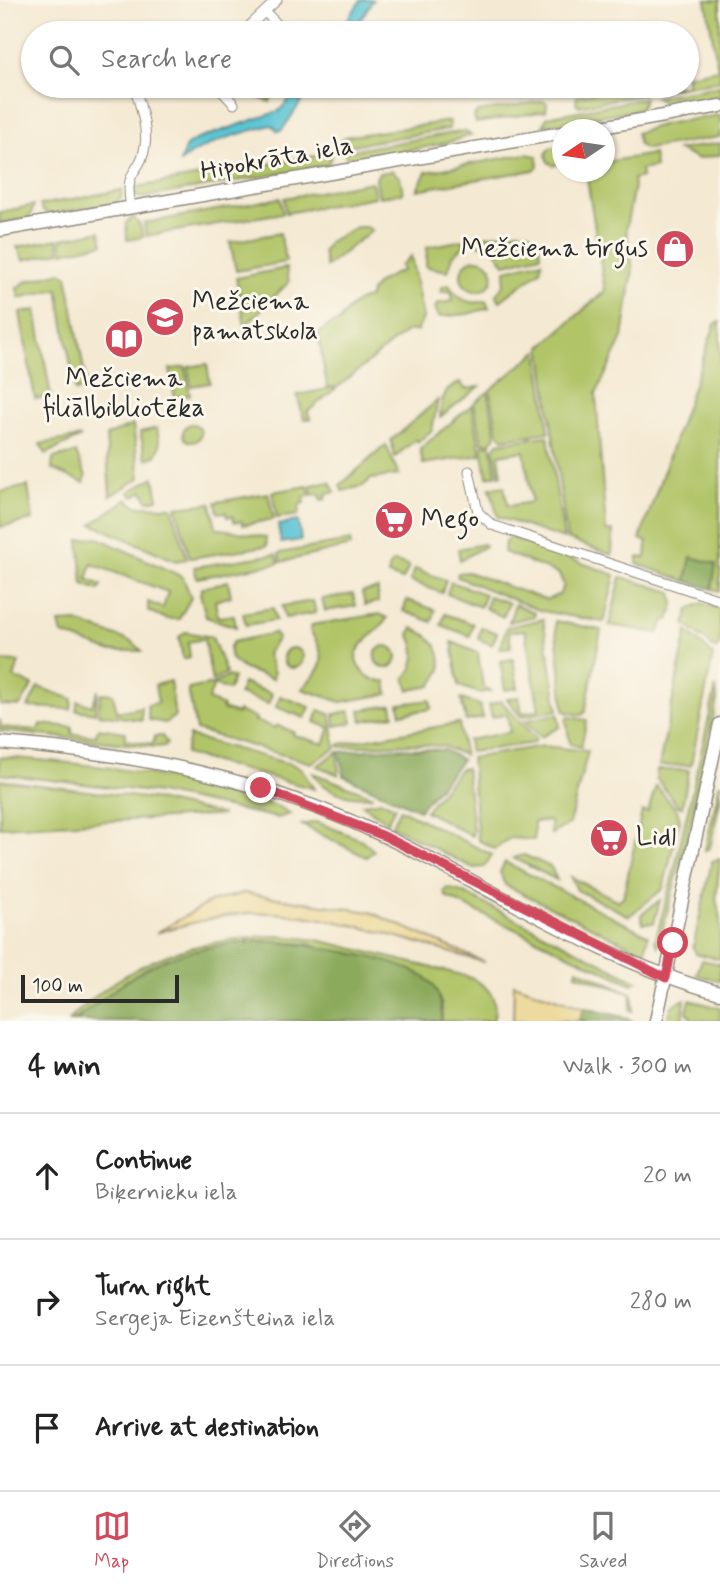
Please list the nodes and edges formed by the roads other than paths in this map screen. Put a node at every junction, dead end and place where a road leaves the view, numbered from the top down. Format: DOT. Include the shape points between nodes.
graph roads {
  1 [pos="277,0"];
  2 [pos="265,12"];
  3 [pos="255,21"];
  4 [pos="274,21"];
  5 [pos="139,98"];
  6 [pos="228,98"];
  7 [pos="234,104"];
  8 [pos="720,106"];
  9 [pos="615,125"];
  10 [pos="552,135"];
  11 [pos="131,207"];
  12 [pos="0,230"];
  13 [pos="470,471"];
  14 [pos="720,600"];
  15 [pos="720,724"];
  16 [pos="0,743"];
  17 [pos="666,978"];
  18 [pos="720,993"];
  19 [pos="656,1021"];
  1 -- 2 [label="street"];
  2 -- 3 [label="street"];
  2 -- 4 [label="street"];
  5 -- 11 [label="street" via="146,137 143,157 127,187"];
  6 -- 7 [label="street"];
  8 -- 9 [label="street"];
  10 -- 11 [label="street, Hipokrāta iela"];
  11 -- 12 [label="street, Hipokrāta iela"];
  13 -- 14 [label="street" via="478,512 492,524"];
  15 -- 17 [label="street"];
  16 -- 17 [label="street" via="173,765 315,806"];
  17 -- 18 [label="street"];
  17 -- 19 [label="street"];
}
